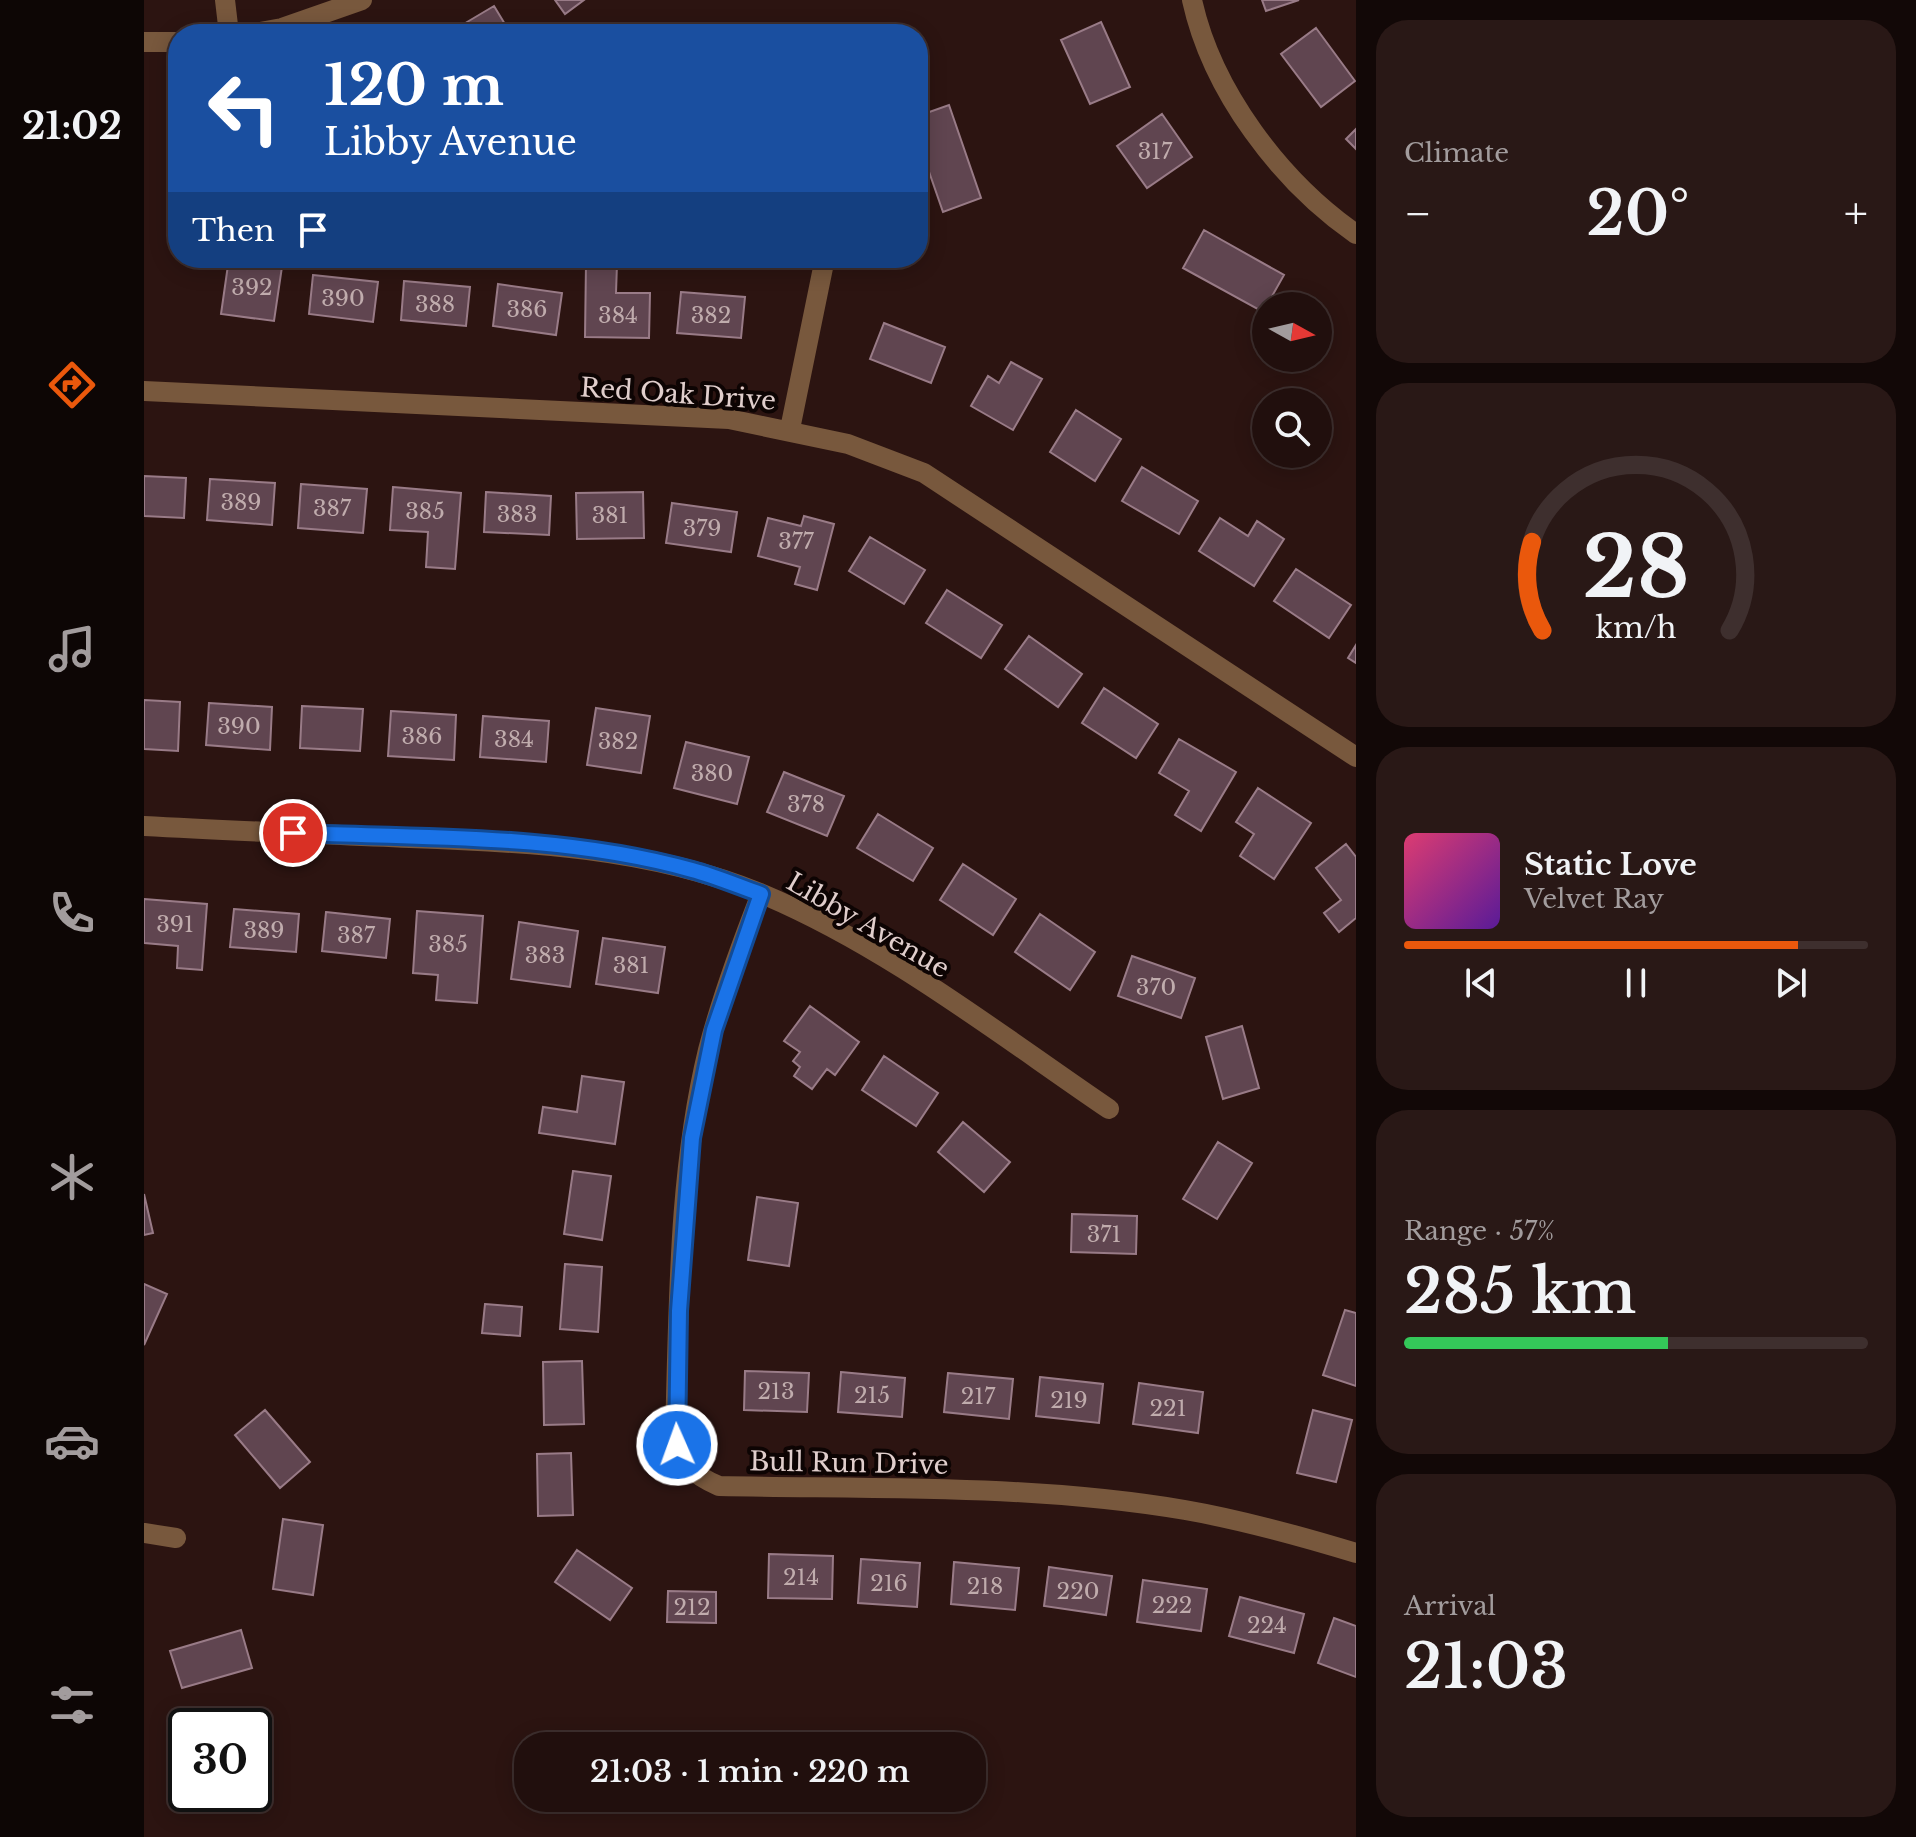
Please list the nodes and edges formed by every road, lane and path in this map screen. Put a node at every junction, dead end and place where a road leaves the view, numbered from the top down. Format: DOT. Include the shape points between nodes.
graph roads {
  1 [pos="225,0"];
  2 [pos="362,0"];
  3 [pos="1192,0"];
  4 [pos="228,24"];
  5 [pos="293,24"];
  6 [pos="144,42"];
  7 [pos="168,42"];
  8 [pos="1356,234"];
  9 [pos="823,268"];
  10 [pos="144,391"];
  11 [pos="790,429"];
  12 [pos="1356,757"];
  13 [pos="144,826"];
  14 [pos="761,894"];
  15 [pos="1109,1109"];
  16 [pos="144,1533"];
  17 [pos="176,1538"];
  18 [pos="1356,1553"];
  1 -- 4 [label="street"];
  2 -- 5 [label="street"];
  3 -- 8 [label="street" via="1199,32 1259,138 1299,184"];
  6 -- 7 [label="street"];
  9 -- 11 [label="street"];
  10 -- 11 [label="street, Red Oak Drive" via="729,419"];
  11 -- 12 [label="street, Red Oak Drive" via="924,473"];
  13 -- 14 [label="street, Libby Avenue" via="507,842 600,852 691,870"];
  14 -- 15 [label="street, Libby Avenue" via="906,972"];
  14 -- 18 [label="street, Bull Run Drive" via="719,1012 692,1138 675,1433 691,1471 719,1486 1091,1497 1202,1513"];
  16 -- 17 [label="street"];
}
